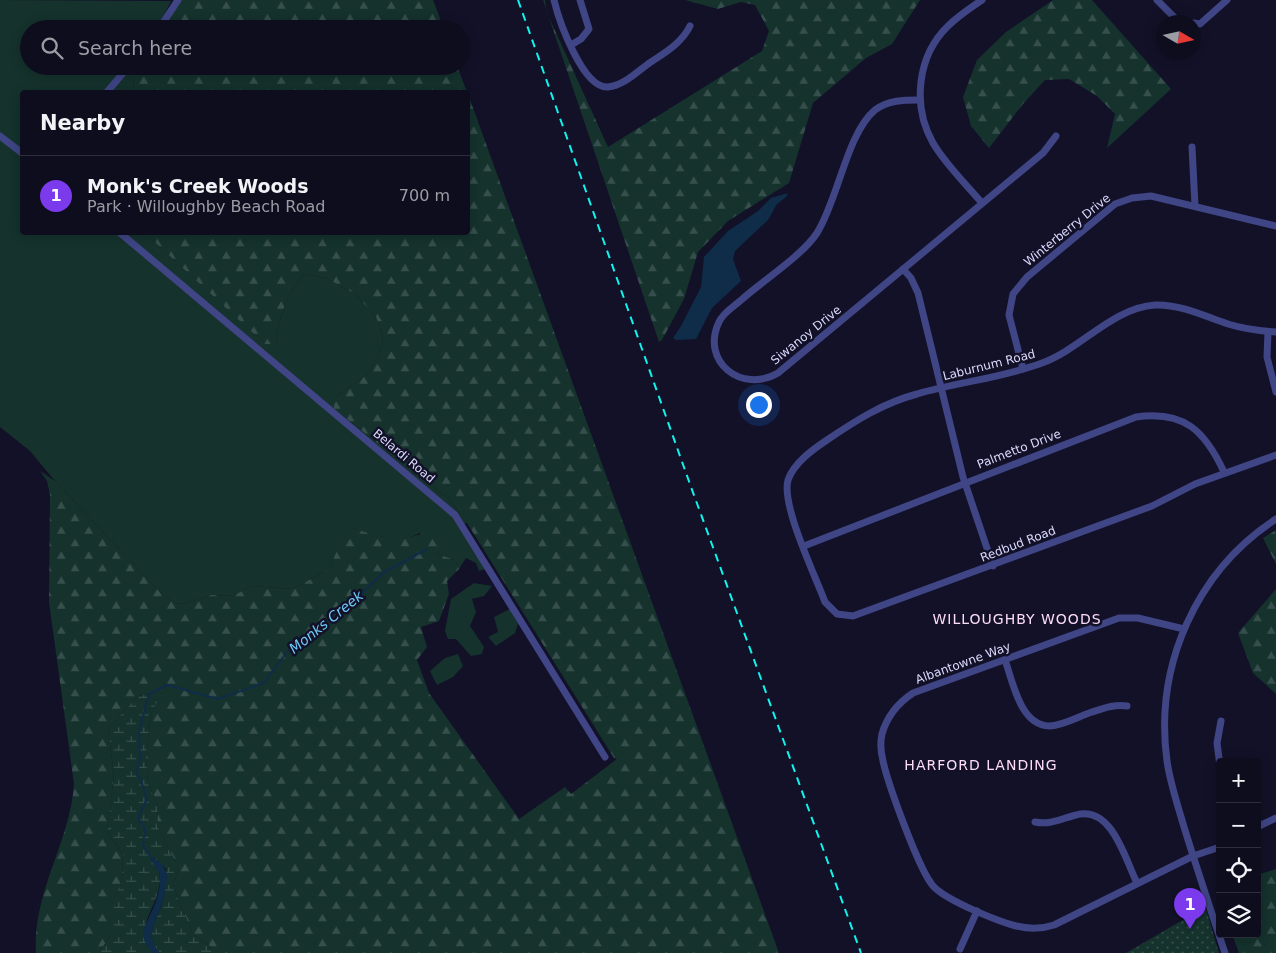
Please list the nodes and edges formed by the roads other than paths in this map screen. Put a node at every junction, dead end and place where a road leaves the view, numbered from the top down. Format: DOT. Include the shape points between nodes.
graph roads {
  1 [pos="178,0"];
  2 [pos="554,0"];
  3 [pos="580,0"];
  4 [pos="982,0"];
  5 [pos="1157,0"];
  6 [pos="1228,0"];
  7 [pos="1172,15"];
  8 [pos="165,20"];
  9 [pos="1201,23"];
  10 [pos="690,26"];
  11 [pos="572,45"];
  12 [pos="121,75"];
  13 [pos="109,90"];
  14 [pos="919,100"];
  15 [pos="0,136"];
  16 [pos="1056,136"];
  17 [pos="1192,147"];
  18 [pos="20,152"];
  19 [pos="982,203"];
  20 [pos="1195,206"];
  21 [pos="1276,226"];
  22 [pos="123,235"];
  23 [pos="903,269"];
  24 [pos="1268,332"];
  25 [pos="1276,332"];
  26 [pos="1023,369"];
  27 [pos="940,389"];
  28 [pos="1276,392"];
  29 [pos="1276,455"];
  30 [pos="1224,472"];
  31 [pos="964,482"];
  32 [pos="1276,519"];
  33 [pos="804,546"];
  34 [pos="993,566"];
  35 [pos="1184,629"];
  36 [pos="1005,660"];
  37 [pos="1126,706"];
  38 [pos="1221,721"];
  39 [pos="606,757"];
  40 [pos="1219,758"];
  41 [pos="1276,818"];
  42 [pos="1035,822"];
  43 [pos="1261,825"];
  44 [pos="1217,848"];
  45 [pos="1193,856"];
  46 [pos="1137,883"];
  47 [pos="977,911"];
  48 [pos="960,949"];
  49 [pos="1225,953"];
  1 -- 8 [label="street"];
  2 -- 11 [label="street" via="562,27"];
  3 -- 11 [label="street" via="589,29 581,40"];
  4 -- 14 [label="street" via="947,27 927,56"];
  5 -- 7 [label="street"];
  6 -- 9 [label="street"];
  10 -- 11 [label="street" via="680,42 620,84 610,87 592,82"];
  12 -- 13 [label="street"];
  14 -- 19 [label="street" via="933,143"];
  14 -- 23 [label="street, Siwanoy Drive" via="887,103 867,118 816,235 720,320 715,343 721,364 729,372 748,380 768,379"];
  15 -- 18 [label="street"];
  16 -- 19 [label="street, Siwanoy Drive" via="1043,153"];
  17 -- 20 [label="street"];
  19 -- 23 [label="street, Siwanoy Drive"];
  20 -- 21 [label="street, Winterberry Drive"];
  20 -- 26 [label="street, Winterberry Drive" via="1151,196 1115,204 1027,277 1014,294 1009,315"];
  22 -- 39 [label="street, Belardi Road" via="455,515"];
  23 -- 27 [label="street" via="918,293"];
  24 -- 25 [label="street, Laburnum Road"];
  24 -- 26 [label="street, Laburnum Road" via="1230,325 1181,308 1154,306 1128,312 1070,349"];
  24 -- 28 [label="street" via="1267,357"];
  26 -- 27 [label="street, Laburnum Road"];
  27 -- 31 [label="street"];
  27 -- 33 [label="street, Laburnum Road" via="875,410 801,460 793,470 786,491"];
  29 -- 30 [label="street, Redbud Road"];
  30 -- 31 [label="street, Palmetto Drive" via="1213,450 1196,429 1171,417 1147,415 1136,416"];
  30 -- 34 [label="street, Redbud Road" via="1152,506"];
  31 -- 33 [label="street, Palmetto Drive"];
  31 -- 34 [label="street"];
  32 -- 35 [label="street" via="1256,532 1222,567 1197,602"];
  33 -- 34 [label="street, Redbud Road" via="824,602 844,616 860,615"];
  35 -- 36 [label="street, Albantowne Way" via="1138,618 1119,618"];
  35 -- 45 [label="street" via="1174,656 1165,699 1164,736 1167,763"];
  36 -- 37 [label="street" via="1024,711 1040,724 1051,726 1113,705"];
  36 -- 47 [label="street, Albantowne Way" via="913,693 892,712 882,736 886,773 926,876 944,895"];
  38 -- 40 [label="street" via="1217,743"];
  41 -- 43 [label="street"];
  42 -- 46 [label="street" via="1051,824 1081,814 1103,820 1112,831"];
  44 -- 45 [label="street, Albantowne Way"];
  45 -- 46 [label="street, Albantowne Way"];
  45 -- 49 [label="street"];
  46 -- 47 [label="street, Albantowne Way" via="1045,928 1017,926"];
  47 -- 48 [label="street"];
}
